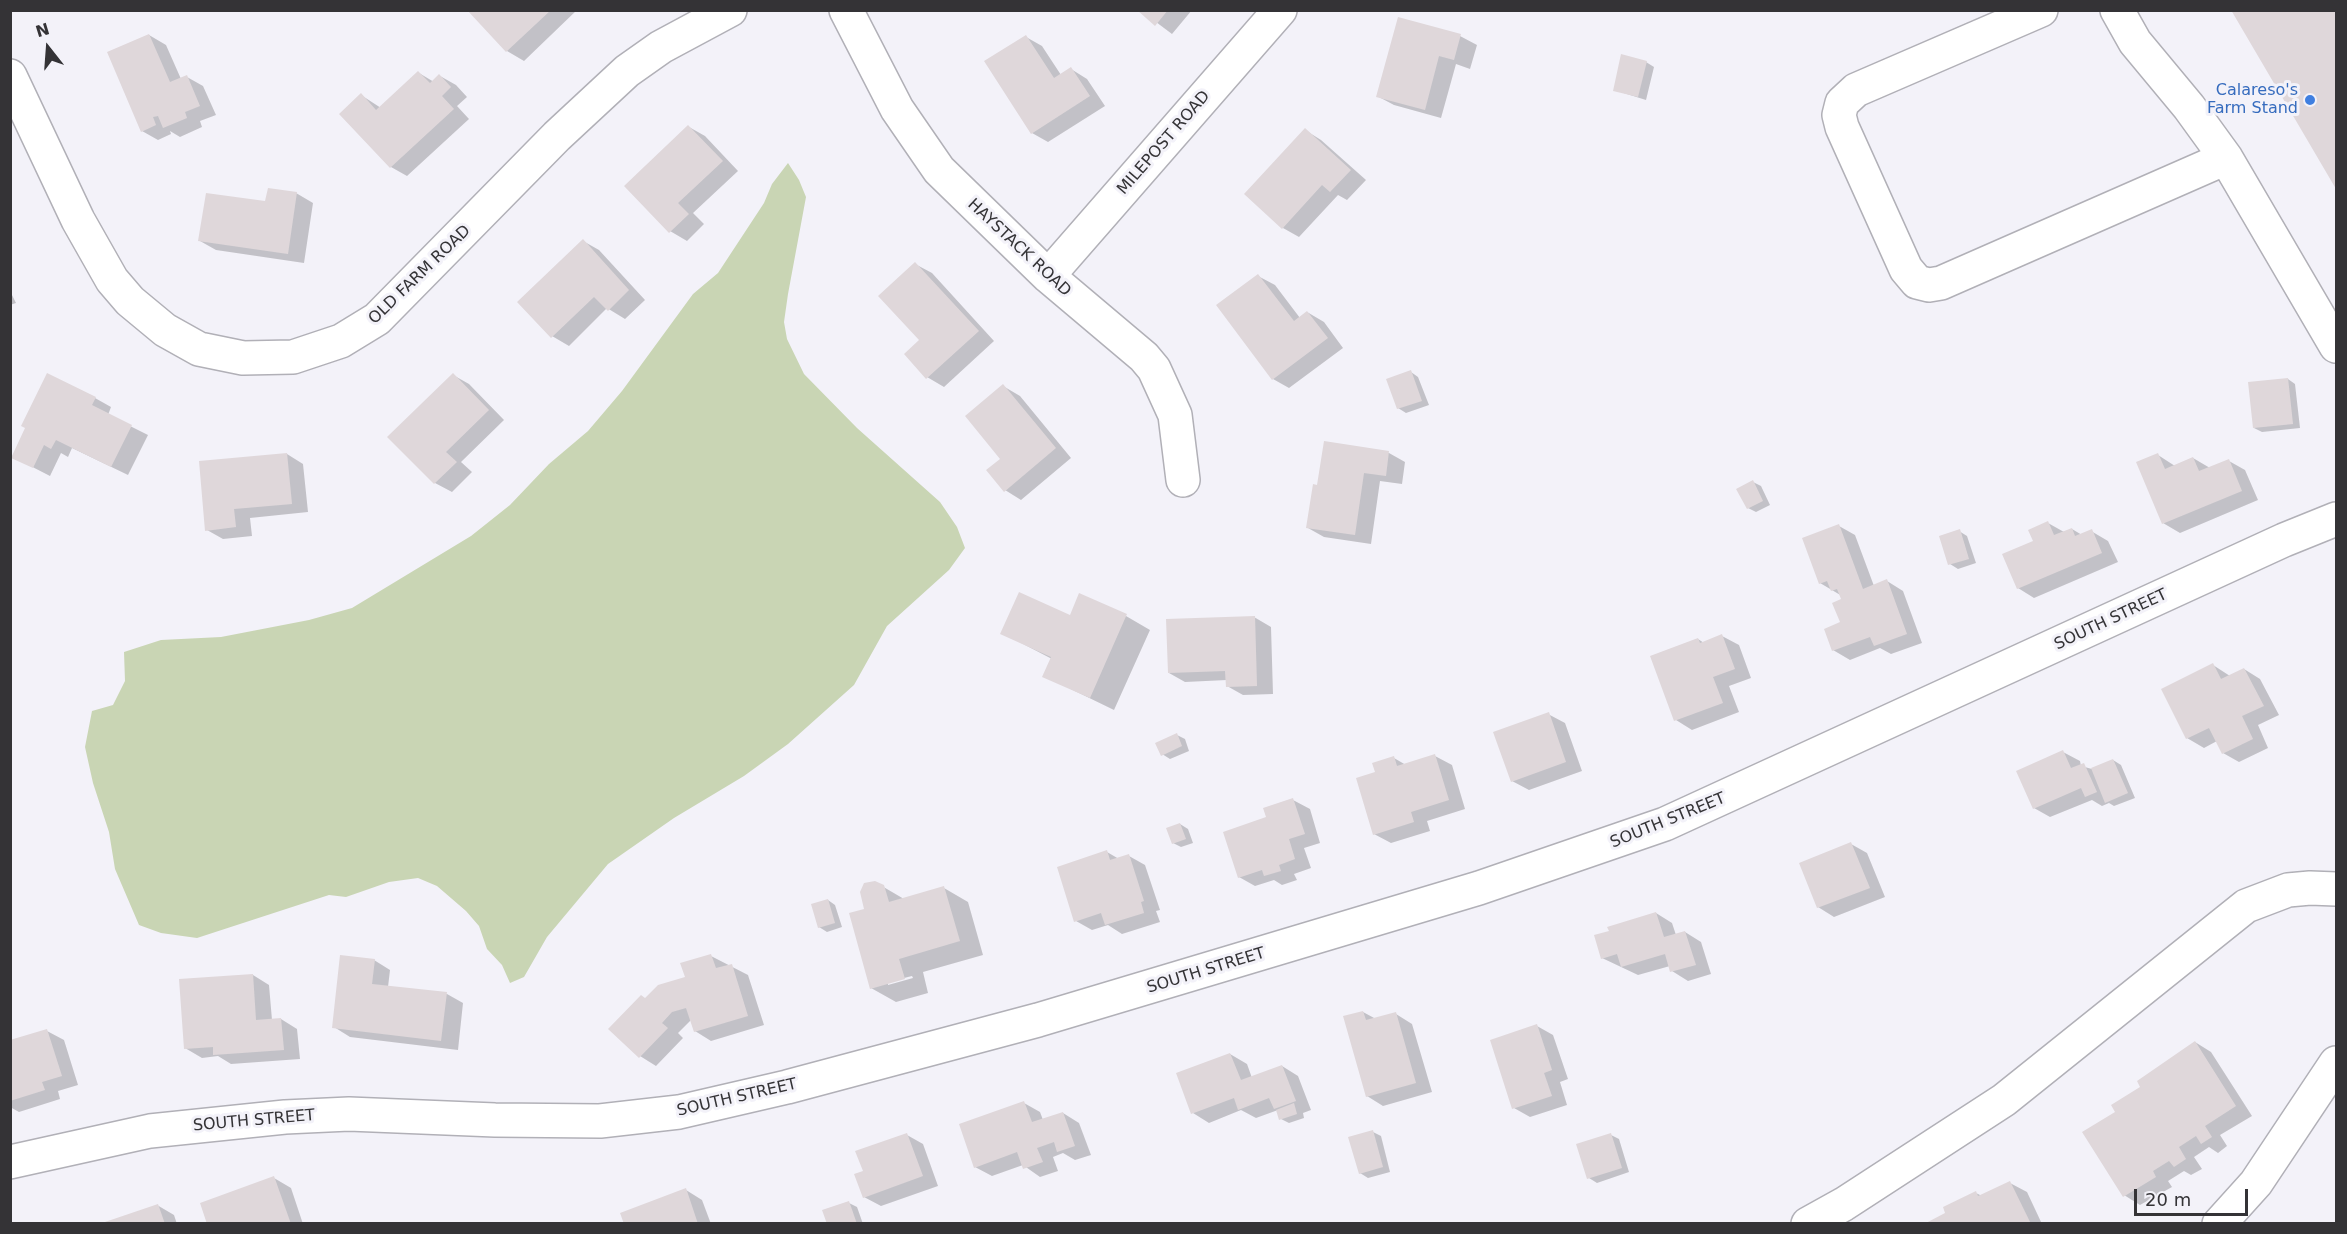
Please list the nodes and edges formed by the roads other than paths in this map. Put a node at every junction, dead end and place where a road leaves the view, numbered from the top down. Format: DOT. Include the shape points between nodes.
graph roads {
  1 [pos="730,10"];
  2 [pos="846,10"];
  3 [pos="1280,10"];
  4 [pos="2041,10"];
  5 [pos="2117,10"];
  6 [pos="10,76"];
  7 [pos="2226,158"];
  8 [pos="1048,276"];
  9 [pos="2337,346"];
  10 [pos="1183,480"];
  11 [pos="2337,519"];
  12 [pos="2337,890"];
  13 [pos="2337,1062"];
  14 [pos="10,1162"];
  15 [pos="1808,1224"];
  16 [pos="2219,1224"];
  1 -- 6 [label="street, OLD FARM ROAD" via="661,47 627,71 564,129 377,319 341,341 292,357 243,358 199,349 165,330 130,301 112,280 78,220"];
  2 -- 8 [label="street, HAYSTACK ROAD" via="917,142 939,170"];
  3 -- 8 [label="street, MILEPOST ROAD"];
  4 -- 7 [label="street" via="1856,90 1842,103 1842,127 1912,279 1929,285 1941,283"];
  5 -- 7 [label="street" via="2135,42"];
  7 -- 9 [label="street"];
  8 -- 10 [label="street, HAYSTACK ROAD" via="1154,369 1175,415"];
  11 -- 14 [label="street, SOUTH STREET" via="1665,824 1479,888 1038,1020 679,1112 590,1121 349,1114 285,1117 150,1131"];
  12 -- 15 [label="street" via="2288,890 2246,906 2004,1100"];
  13 -- 16 [label="street" via="2256,1183"];
}
